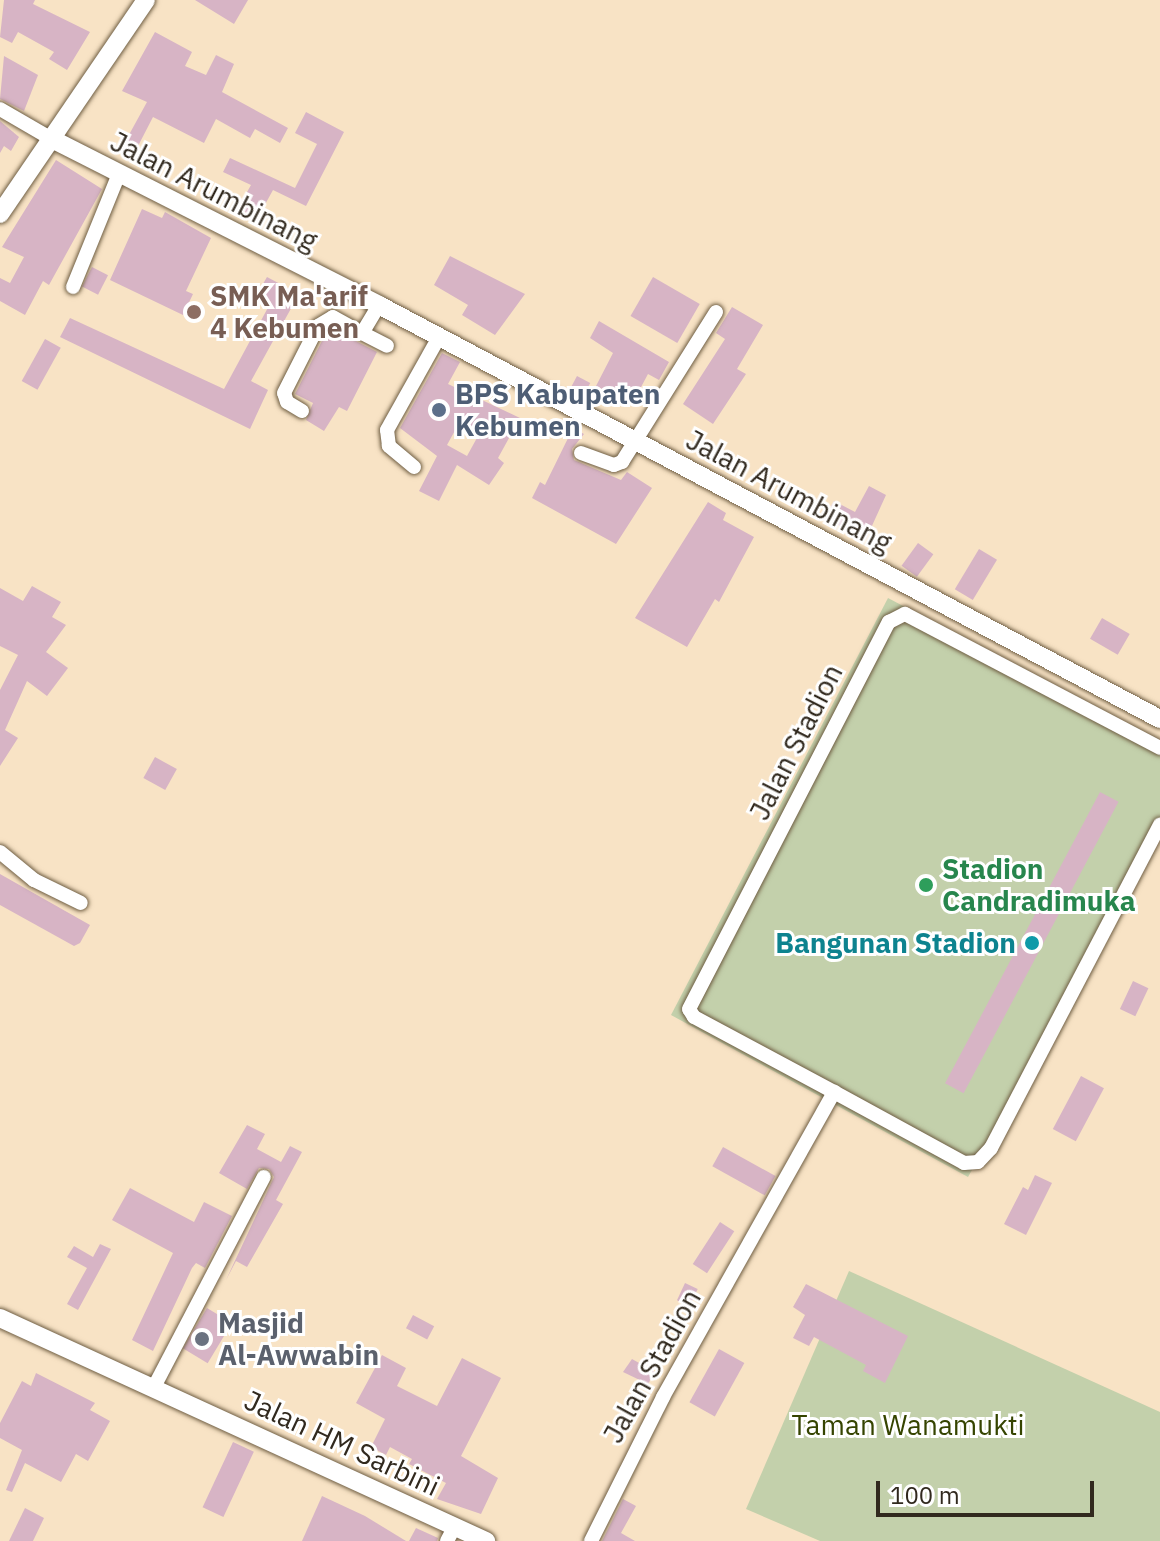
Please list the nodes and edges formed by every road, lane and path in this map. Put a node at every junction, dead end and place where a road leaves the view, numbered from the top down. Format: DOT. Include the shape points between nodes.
graph roads {
  1 [pos="146,0"];
  2 [pos="0,109"];
  3 [pos="50,138"];
  4 [pos="118,176"];
  5 [pos="0,214"];
  6 [pos="73,287"];
  7 [pos="379,305"];
  8 [pos="716,312"];
  9 [pos="362,333"];
  10 [pos="439,337"];
  11 [pos="387,346"];
  12 [pos="302,411"];
  13 [pos="633,441"];
  14 [pos="581,453"];
  15 [pos="414,467"];
  16 [pos="1160,719"];
  17 [pos="1160,748"];
  18 [pos="1160,825"];
  19 [pos="0,852"];
  20 [pos="81,903"];
  21 [pos="834,1092"];
  22 [pos="264,1177"];
  23 [pos="0,1318"];
  24 [pos="154,1387"];
  25 [pos="451,1534"];
  26 [pos="486,1541"];
  27 [pos="591,1541"];
  1 -- 3 [label="main road"];
  2 -- 3 [label="street"];
  3 -- 4 [label="main road, Jalan Arumbinang"];
  3 -- 5 [label="main road"];
  4 -- 6 [label="street"];
  4 -- 7 [label="main road, Jalan Arumbinang"];
  7 -- 9 [label="street"];
  7 -- 10 [label="main road, Jalan Arumbinang"];
  8 -- 13 [label="street"];
  9 -- 11 [label="street"];
  9 -- 12 [label="street" via="333,317 318,326 284,393 287,402"];
  10 -- 13 [label="main road, Jalan Arumbinang"];
  10 -- 15 [label="street" via="387,430 389,446"];
  13 -- 14 [label="street" via="625,458 614,465"];
  13 -- 16 [label="main road, Jalan Arumbinang"];
  17 -- 21 [label="street, Jalan Stadion" via="905,614 889,622 689,1009 694,1017"];
  18 -- 21 [label="street, Jalan Stadion" via="991,1148 978,1162 964,1163"];
  19 -- 20 [label="street" via="34,880"];
  21 -- 27 [label="street, Jalan Stadion" via="663,1397"];
  22 -- 24 [label="street"];
  23 -- 24 [label="main road, Jalan HM Sarbini"];
  24 -- 25 [label="main road, Jalan HM Sarbini"];
  25 -- 26 [label="main road, Jalan HM Sarbini"];
}
